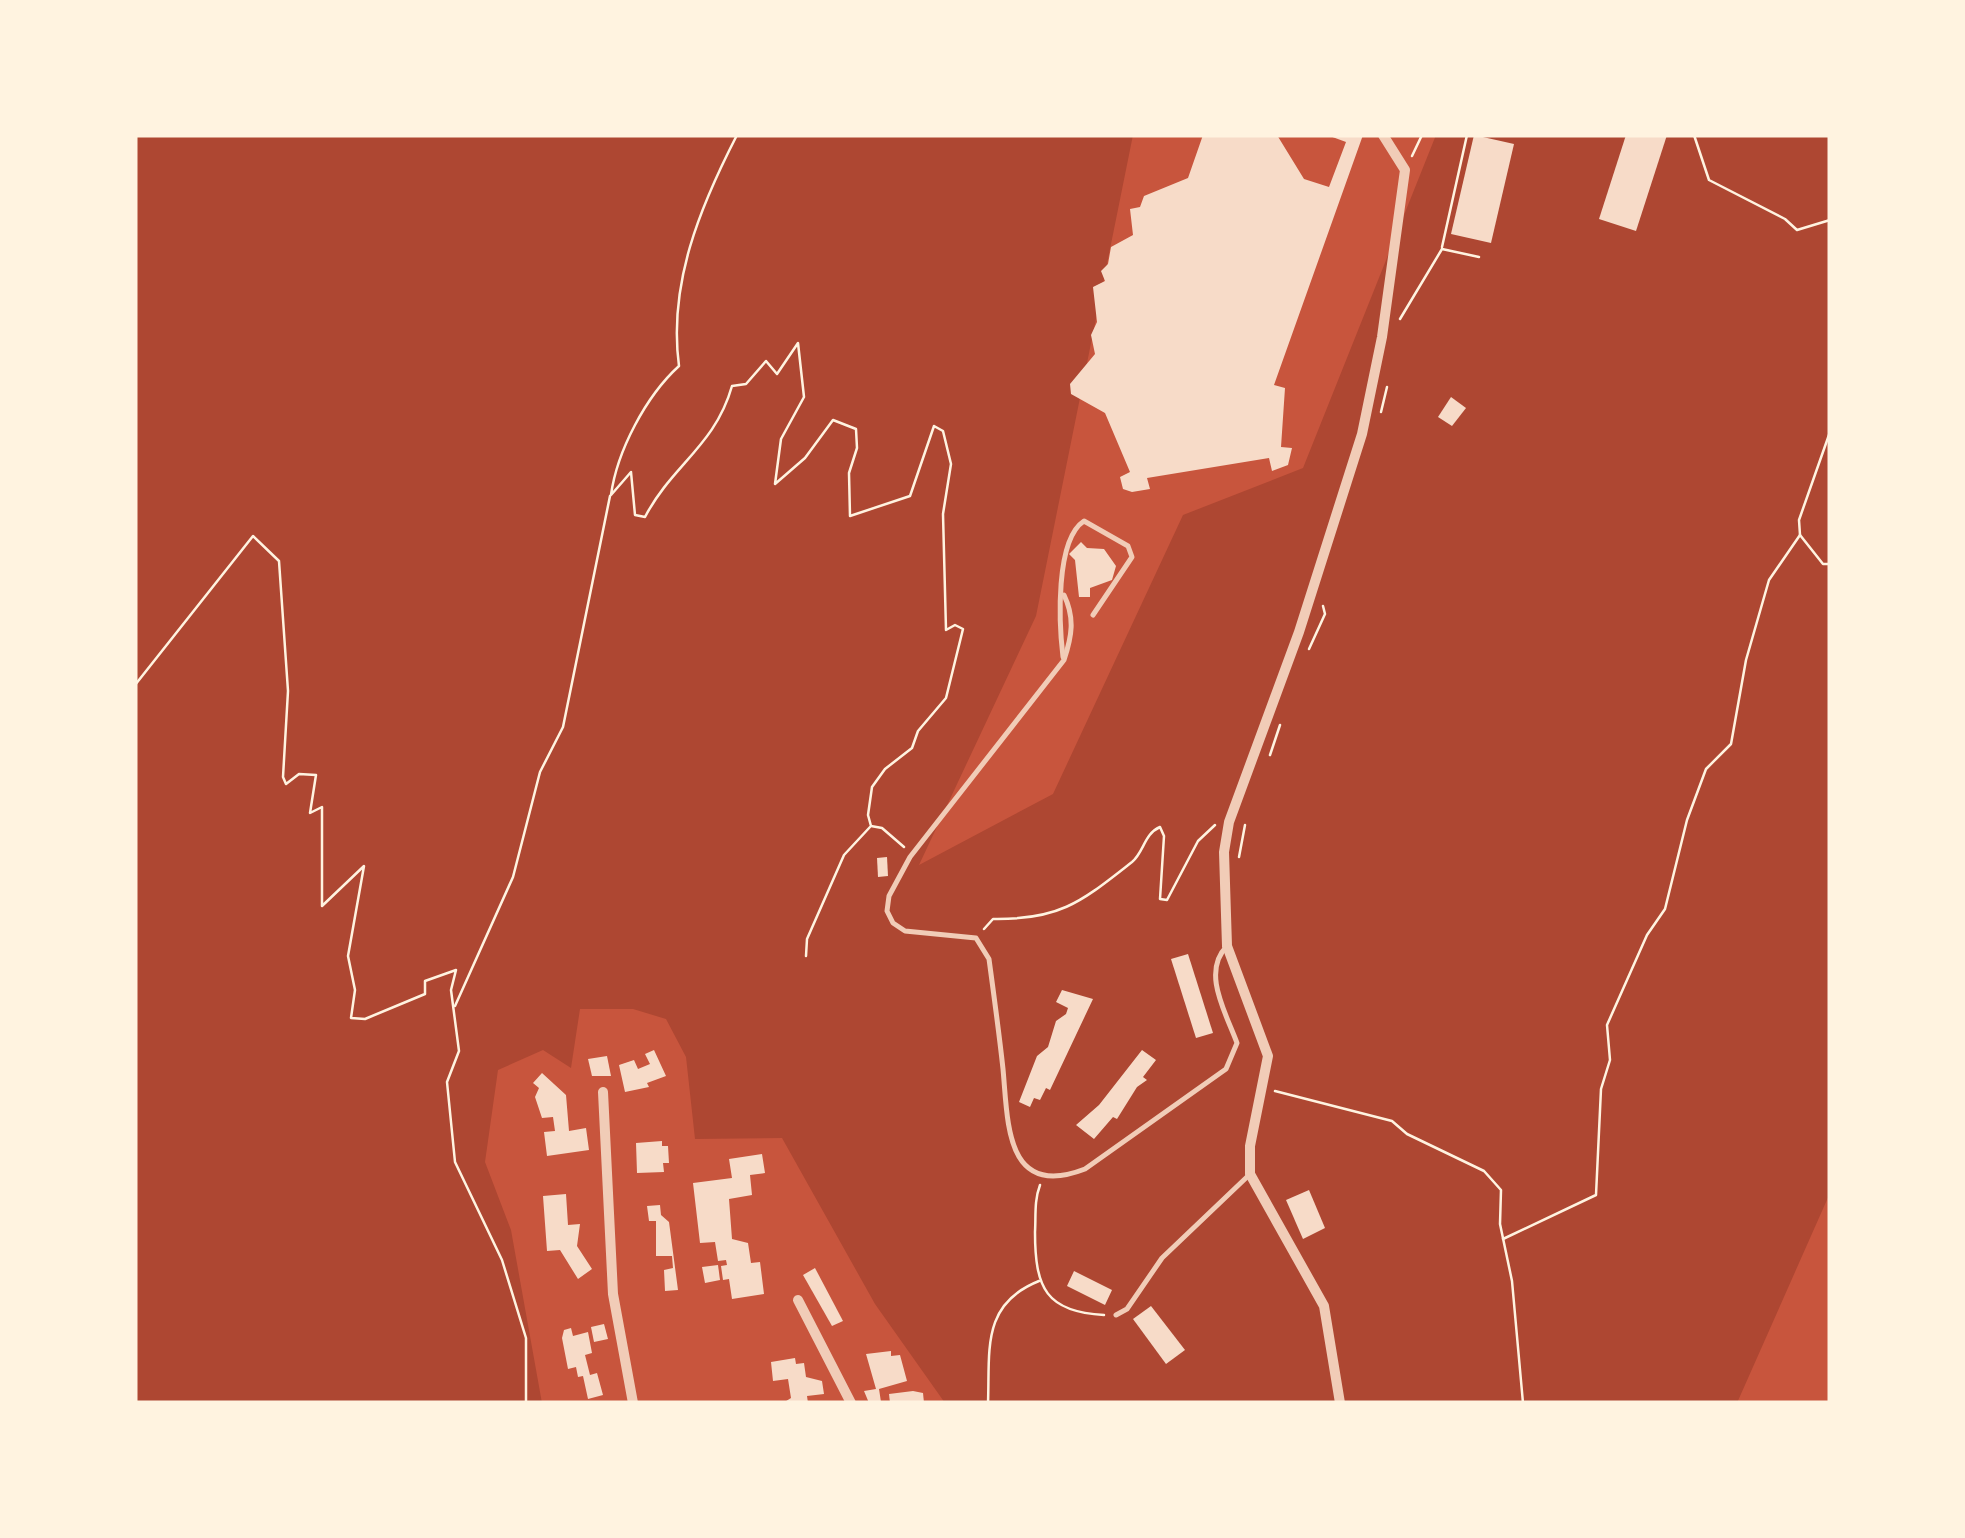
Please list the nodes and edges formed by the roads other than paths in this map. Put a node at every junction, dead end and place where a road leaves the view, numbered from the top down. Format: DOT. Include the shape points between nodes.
graph roads {
  1 [pos="1383,135"];
  2 [pos="1064,595"];
  3 [pos="1093,615"];
  4 [pos="1064,660"];
  5 [pos="1227,946"];
  6 [pos="602,1092"];
  7 [pos="1250,1174"];
  8 [pos="798,1300"];
  9 [pos="1116,1315"];
  10 [pos="633,1403"];
  11 [pos="850,1403"];
  12 [pos="1340,1403"];
  1 -- 5 [label="street" via="1405,170 1382,337 1362,434 1229,822 1222,891"];
  2 -- 3 [label="lane" via="1062,558 1072,529 1084,521 1128,546 1132,557"];
  2 -- 4 [label="lane"];
  2 -- 4 [label="lane" via="1072,636"];
  4 -- 5 [label="lane" via="910,857 887,911 893,923 922,936 976,938 990,959 1008,1137 1019,1157 1044,1176 1062,1178 1084,1169 1226,1069 1237,1043 1214,978 1216,957"];
  5 -- 7 [label="street" via="1268,1056"];
  6 -- 10 [label="street" via="612,1294"];
  7 -- 9 [label="lane" via="1162,1258"];
  7 -- 12 [label="street" via="1324,1306"];
  8 -- 11 [label="street"];
}
